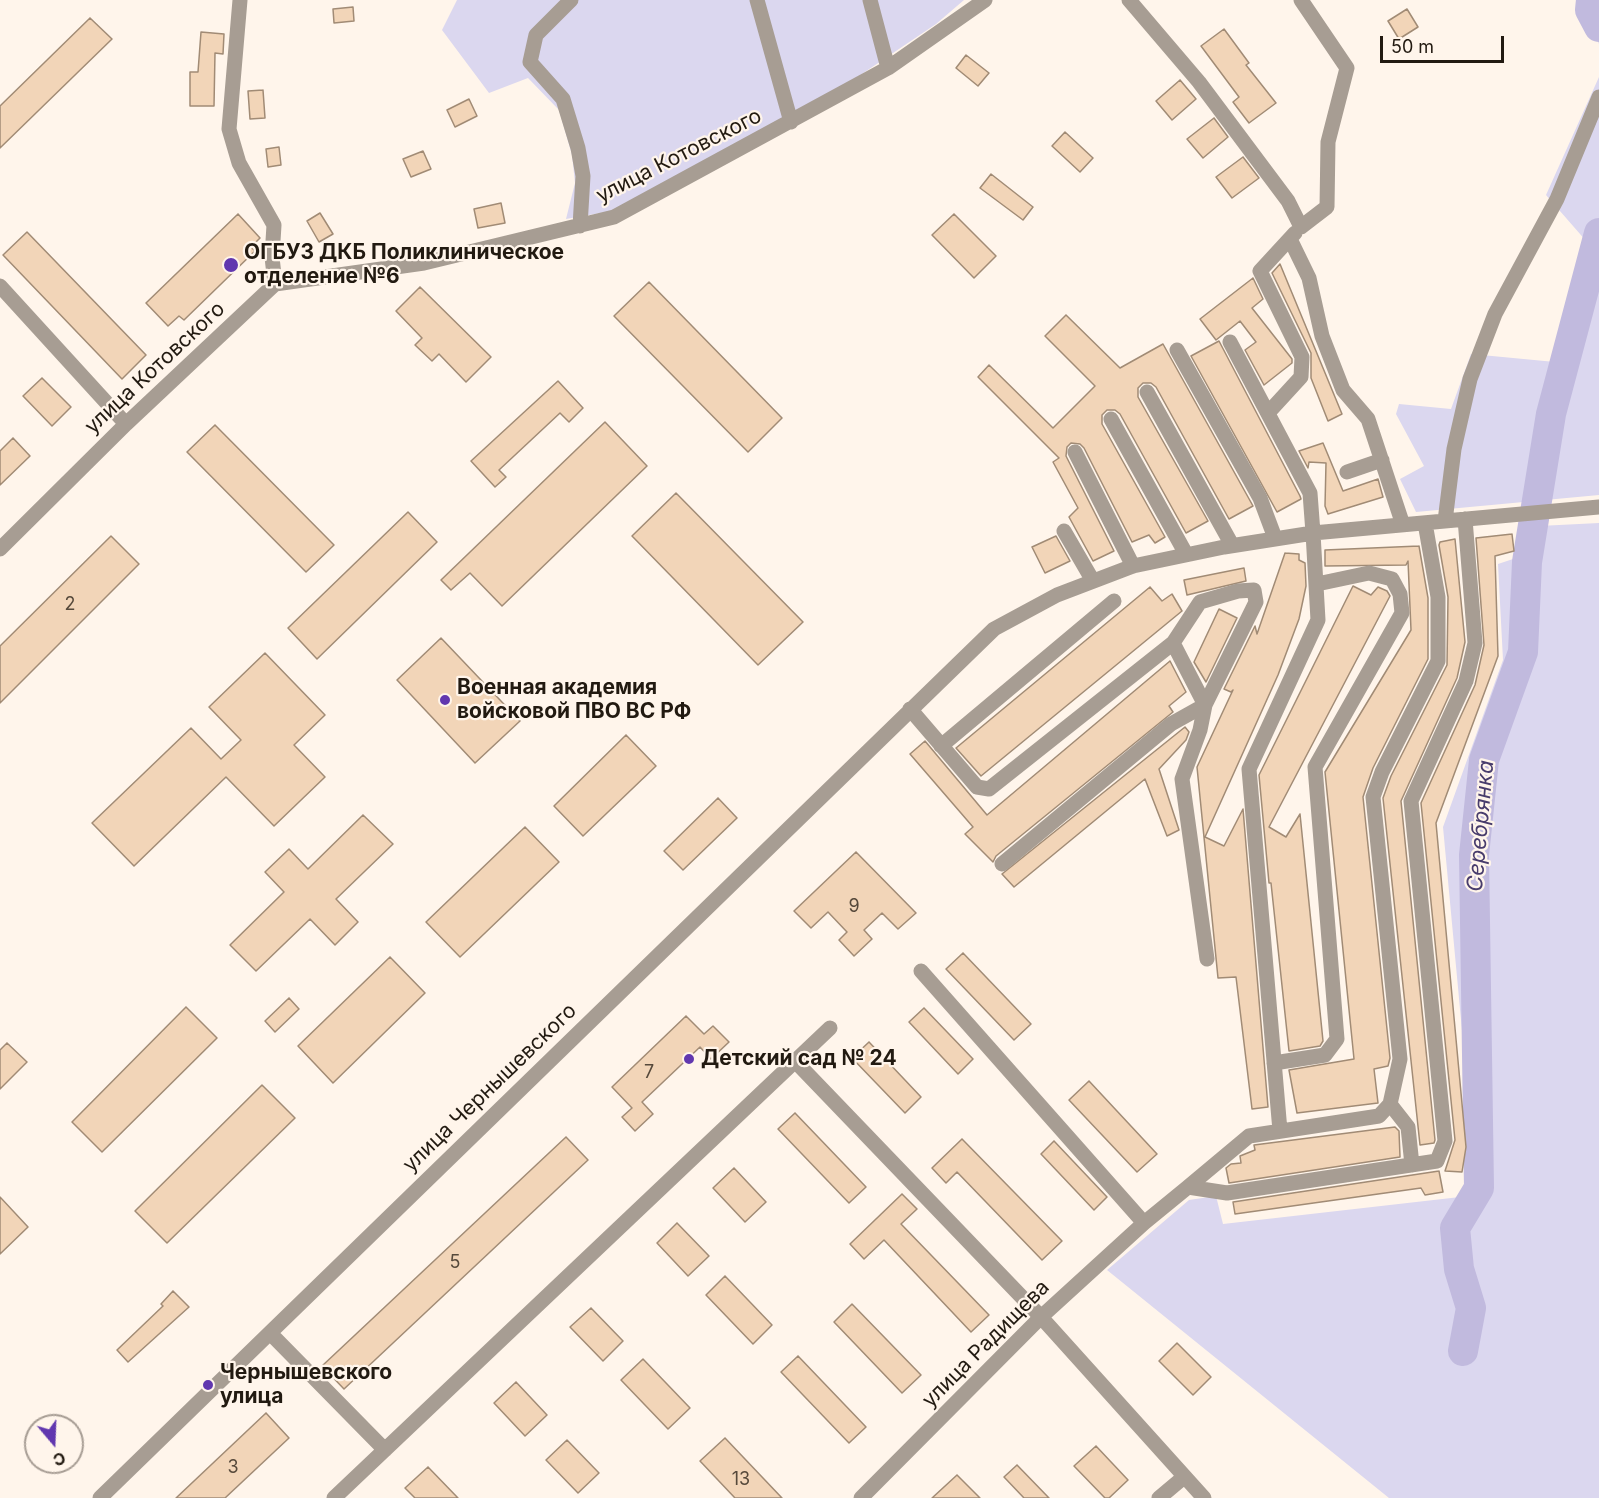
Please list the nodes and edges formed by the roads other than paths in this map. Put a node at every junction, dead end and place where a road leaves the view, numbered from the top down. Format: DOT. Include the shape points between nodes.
graph roads {
  1 [pos="240,0"];
  2 [pos="571,0"];
  3 [pos="757,0"];
  4 [pos="870,0"];
  5 [pos="1129,0"];
  6 [pos="1301,0"];
  7 [pos="982,1"];
  8 [pos="888,68"];
  9 [pos="1595,104"];
  10 [pos="791,122"];
  11 [pos="580,226"];
  12 [pos="1295,233"];
  13 [pos="275,284"];
  14 [pos="0,286"];
  15 [pos="1230,342"];
  16 [pos="1177,350"];
  17 [pos="1147,392"];
  18 [pos="1268,413"];
  19 [pos="1111,419"];
  20 [pos="126,424"];
  21 [pos="1074,452"];
  22 [pos="1382,460"];
  23 [pos="1347,472"];
  24 [pos="1598,507"];
  25 [pos="1469,519"];
  26 [pos="1445,521"];
  27 [pos="1425,523"];
  28 [pos="1403,525"];
  29 [pos="1064,531"];
  30 [pos="1313,533"];
  31 [pos="1275,538"];
  32 [pos="1232,545"];
  33 [pos="0,549"];
  34 [pos="1186,554"];
  35 [pos="1133,566"];
  36 [pos="1092,581"];
  37 [pos="1317,584"];
  38 [pos="1114,601"];
  39 [pos="1173,643"];
  40 [pos="1205,705"];
  41 [pos="910,709"];
  42 [pos="941,746"];
  43 [pos="1002,864"];
  44 [pos="1207,959"];
  45 [pos="921,971"];
  46 [pos="830,1028"];
  47 [pos="795,1061"];
  48 [pos="1274,1063"];
  49 [pos="1390,1104"];
  50 [pos="1280,1131"];
  51 [pos="1412,1165"];
  52 [pos="1188,1187"];
  53 [pos="1144,1223"];
  54 [pos="1041,1317"];
  55 [pos="270,1333"];
  56 [pos="385,1450"];
  57 [pos="1184,1477"];
  58 [pos="100,1498"];
  59 [pos="334,1498"];
  60 [pos="861,1498"];
  61 [pos="1159,1498"];
  62 [pos="1204,1498"];
  1 -- 13 [label="street" via="229,129 239,163 274,225"];
  2 -- 11 [label="street" via="536,35 530,62 563,99 578,148 583,176"];
  3 -- 10 [label="street"];
  4 -- 8 [label="street"];
  5 -- 12 [label="street" via="1199,82 1288,201"];
  6 -- 12 [label="street" via="1347,68 1328,142 1327,207"];
  7 -- 8 [label="street, улица Котовского"];
  8 -- 10 [label="street, улица Котовского"];
  9 -- 26 [label="street" via="1557,200 1495,314 1470,379 1454,449"];
  10 -- 11 [label="street, улица Котовского" via="615,217"];
  11 -- 13 [label="street, улица Котовского" via="424,263"];
  12 -- 18 [label="street" via="1260,271 1302,357 1301,377"];
  12 -- 22 [label="street" via="1322,336 1343,390 1368,420"];
  13 -- 20 [label="street, улица Котовского"];
  14 -- 20 [label="street"];
  15 -- 18 [label="street"];
  16 -- 31 [label="street" via="1260,498"];
  17 -- 32 [label="street"];
  18 -- 30 [label="street" via="1310,493"];
  19 -- 34 [label="street"];
  20 -- 33 [label="street, улица Котовского"];
  21 -- 35 [label="street"];
  22 -- 23 [label="street"];
  22 -- 28 [label="street"];
  24 -- 25 [label="street, улица Чернышевского"];
  25 -- 26 [label="street, улица Чернышевского"];
  25 -- 51 [label="street" via="1475,643 1466,681 1411,801 1445,1141 1437,1161"];
  26 -- 27 [label="street, улица Чернышевского"];
  27 -- 28 [label="street, улица Чернышевского"];
  27 -- 49 [label="street" via="1438,597 1438,661 1373,797 1400,1059"];
  28 -- 30 [label="street, улица Чернышевского"];
  29 -- 36 [label="street"];
  30 -- 31 [label="street, улица Чернышевского"];
  30 -- 37 [label="street"];
  31 -- 32 [label="street, улица Чернышевского"];
  32 -- 34 [label="street, улица Чернышевского"];
  34 -- 35 [label="street, улица Чернышевского"];
  35 -- 36 [label="street, улица Чернышевского"];
  36 -- 41 [label="street, улица Чернышевского" via="994,629"];
  37 -- 48 [label="street" via="1318,620 1249,769"];
  37 -- 48 [label="street" via="1369,573 1392,579 1400,594 1402,613 1315,767 1337,1039 1325,1054"];
  38 -- 42 [label="street"];
  39 -- 40 [label="street"];
  39 -- 40 [label="street" via="1200,602 1254,590 1256,602"];
  39 -- 42 [label="street" via="989,789 977,788"];
  40 -- 43 [label="street" via="1172,724"];
  40 -- 44 [label="street" via="1182,779"];
  41 -- 42 [label="street"];
  41 -- 55 [label="street, улица Чернышевского"];
  45 -- 53 [label="street"];
  46 -- 47 [label="street"];
  47 -- 54 [label="street"];
  47 -- 56 [label="street"];
  48 -- 50 [label="street"];
  49 -- 50 [label="street, улица Радищева" via="1379,1116"];
  49 -- 51 [label="street" via="1408,1127"];
  50 -- 52 [label="street, улица Радищева" via="1249,1136"];
  51 -- 52 [label="street" via="1227,1193"];
  52 -- 53 [label="street, улица Радищева"];
  53 -- 54 [label="street, улица Радищева"];
  54 -- 57 [label="street"];
  54 -- 60 [label="street, улица Радищева"];
  55 -- 56 [label="street"];
  55 -- 58 [label="street, улица Чернышевского"];
  56 -- 59 [label="street"];
  57 -- 61 [label="street"];
  57 -- 62 [label="street"];
}
